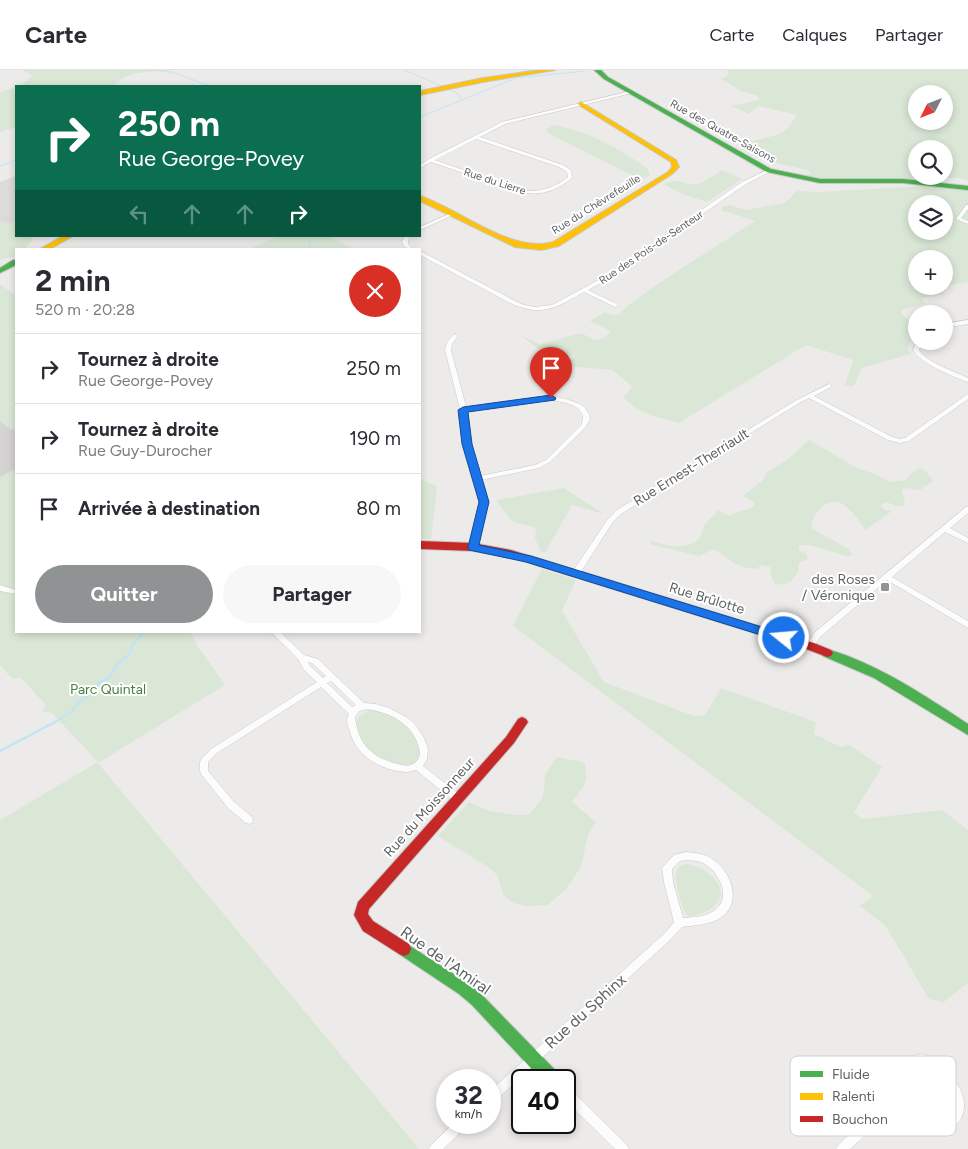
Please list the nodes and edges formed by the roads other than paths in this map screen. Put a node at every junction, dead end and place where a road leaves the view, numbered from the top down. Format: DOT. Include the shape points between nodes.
graph roads {
  1 [pos="552,70"];
  2 [pos="597,70"];
  3 [pos="631,92"];
  4 [pos="421,93"];
  5 [pos="581,104"];
  6 [pos="475,137"];
  7 [pos="431,160"];
  8 [pos="421,166"];
  9 [pos="769,172"];
  10 [pos="968,188"];
  11 [pos="421,198"];
  12 [pos="968,206"];
  13 [pos="453,214"];
  14 [pos="968,223"];
  15 [pos="421,229"];
  16 [pos="67,237"];
  17 [pos="407,237"];
  18 [pos="46,248"];
  19 [pos="410,248"];
  20 [pos="421,255"];
  21 [pos="15,263"];
  22 [pos="0,271"];
  23 [pos="585,290"];
  24 [pos="615,305"];
  25 [pos="968,322"];
  26 [pos="953,324"];
  27 [pos="455,336"];
  28 [pos="916,350"];
  29 [pos="968,380"];
  30 [pos="829,386"];
  31 [pos="809,396"];
  32 [pos="968,396"];
  33 [pos="463,410"];
  34 [pos="477,479"];
  35 [pos="968,509"];
  36 [pos="946,529"];
  37 [pos="968,541"];
  38 [pos="421,545"];
  39 [pos="473,547"];
  40 [pos="576,573"];
  41 [pos="887,577"];
  42 [pos="0,588"];
  43 [pos="15,592"];
  44 [pos="968,625"];
  45 [pos="276,633"];
  46 [pos="810,646"];
  47 [pos="301,657"];
  48 [pos="331,677"];
  49 [pos="322,683"];
  50 [pos="362,706"];
  51 [pos="352,712"];
  52 [pos="522,722"];
  53 [pos="968,730"];
  54 [pos="417,766"];
  55 [pos="456,798"];
  56 [pos="249,820"];
  57 [pos="360,913"];
  58 [pos="679,923"];
  59 [pos="534,1058"];
  60 [pos="544,1069"];
  61 [pos="501,1088"];
  62 [pos="956,1091"];
  63 [pos="576,1103"];
  64 [pos="956,1117"];
  65 [pos="450,1134"];
  66 [pos="856,1136"];
  67 [pos="434,1149"];
  68 [pos="623,1149"];
  69 [pos="842,1149"];
  1 -- 4 [label="street"];
  2 -- 3 [label="street, Rue des Quatre-Saisons"];
  3 -- 5 [label="street"];
  3 -- 9 [label="street, Rue des Quatre-Saisons"];
  5 -- 6 [label="street" via="504,123"];
  5 -- 13 [label="street, Rue du Chèvrefeuille" via="674,161 676,167 574,234 546,247 522,246"];
  6 -- 7 [label="street"];
  6 -- 7 [label="street, Rue du Lierre" via="560,166 569,171 570,177 550,189 532,193"];
  7 -- 8 [label="street"];
  9 -- 10 [label="street, Rue des Quatre-Saisons" via="815,182 936,183"];
  9 -- 23 [label="street, Rue des Pois-de-Senteur" via="744,184 608,278"];
  11 -- 13 [label="street, Rue du Chèvrefeuille"];
  12 -- 14 [label="street" via="958,218"];
  13 -- 15 [label="street"];
  16 -- 18 [label="street"];
  17 -- 19 [label="street" via="405,241"];
  20 -- 23 [label="street, Rue des Pois-de-Senteur" via="526,308 554,306"];
  21 -- 22 [label="street"];
  23 -- 24 [label="street"];
  25 -- 26 [label="street"];
  27 -- 33 [label="street" via="448,344 448,350"];
  28 -- 29 [label="street" via="923,358"];
  30 -- 31 [label="street, Rue Ernest-Therriault"];
  31 -- 32 [label="street" via="900,442 912,437"];
  31 -- 40 [label="street, Rue Ernest-Therriault" via="620,512 610,521"];
  33 -- 34 [label="street" via="464,432"];
  33 -- 34 [label="street" via="551,398 578,405 587,415 584,426 542,465"];
  34 -- 39 [label="street" via="484,506"];
  35 -- 36 [label="street"];
  36 -- 37 [label="street"];
  36 -- 41 [label="street"];
  38 -- 39 [label="street, Rue Brûlotte"];
  39 -- 40 [label="street, Rue Brûlotte" via="511,554"];
  40 -- 46 [label="street, Rue Brûlotte"];
  41 -- 44 [label="street"];
  41 -- 46 [label="street" via="817,635"];
  42 -- 43 [label="street"];
  45 -- 47 [label="street"];
  46 -- 53 [label="street, Rue Brûlotte" via="893,683"];
  47 -- 48 [label="street" via="315,662"];
  47 -- 49 [label="street"];
  48 -- 49 [label="street"];
  48 -- 50 [label="street"];
  49 -- 51 [label="street"];
  49 -- 56 [label="street" via="220,747 204,761 204,772"];
  50 -- 51 [label="street"];
  50 -- 54 [label="street" via="387,710 408,722 423,741 425,754"];
  51 -- 54 [label="street" via="355,738 368,755 386,766 410,769"];
  52 -- 55 [label="street, Rue du Moissonneur" via="510,740"];
  54 -- 55 [label="street"];
  55 -- 57 [label="street, Rue du Moissonneur" via="365,902"];
  57 -- 59 [label="street, Rue de l'Amiral" via="368,926 470,994"];
  58 -- 58 [label="street" via="714,916 725,907 729,895 726,883 708,861 686,856 678,858 667,868"];
  58 -- 59 [label="street, Rue du Sphinx"];
  59 -- 60 [label="street, Rue de l'Amiral"];
  59 -- 61 [label="street, Rue du Sphinx"];
  62 -- 64 [label="street" via="961,1099 960,1113"];
  63 -- 68 [label="street"];
  65 -- 67 [label="street"];
  66 -- 69 [label="street"];
}
